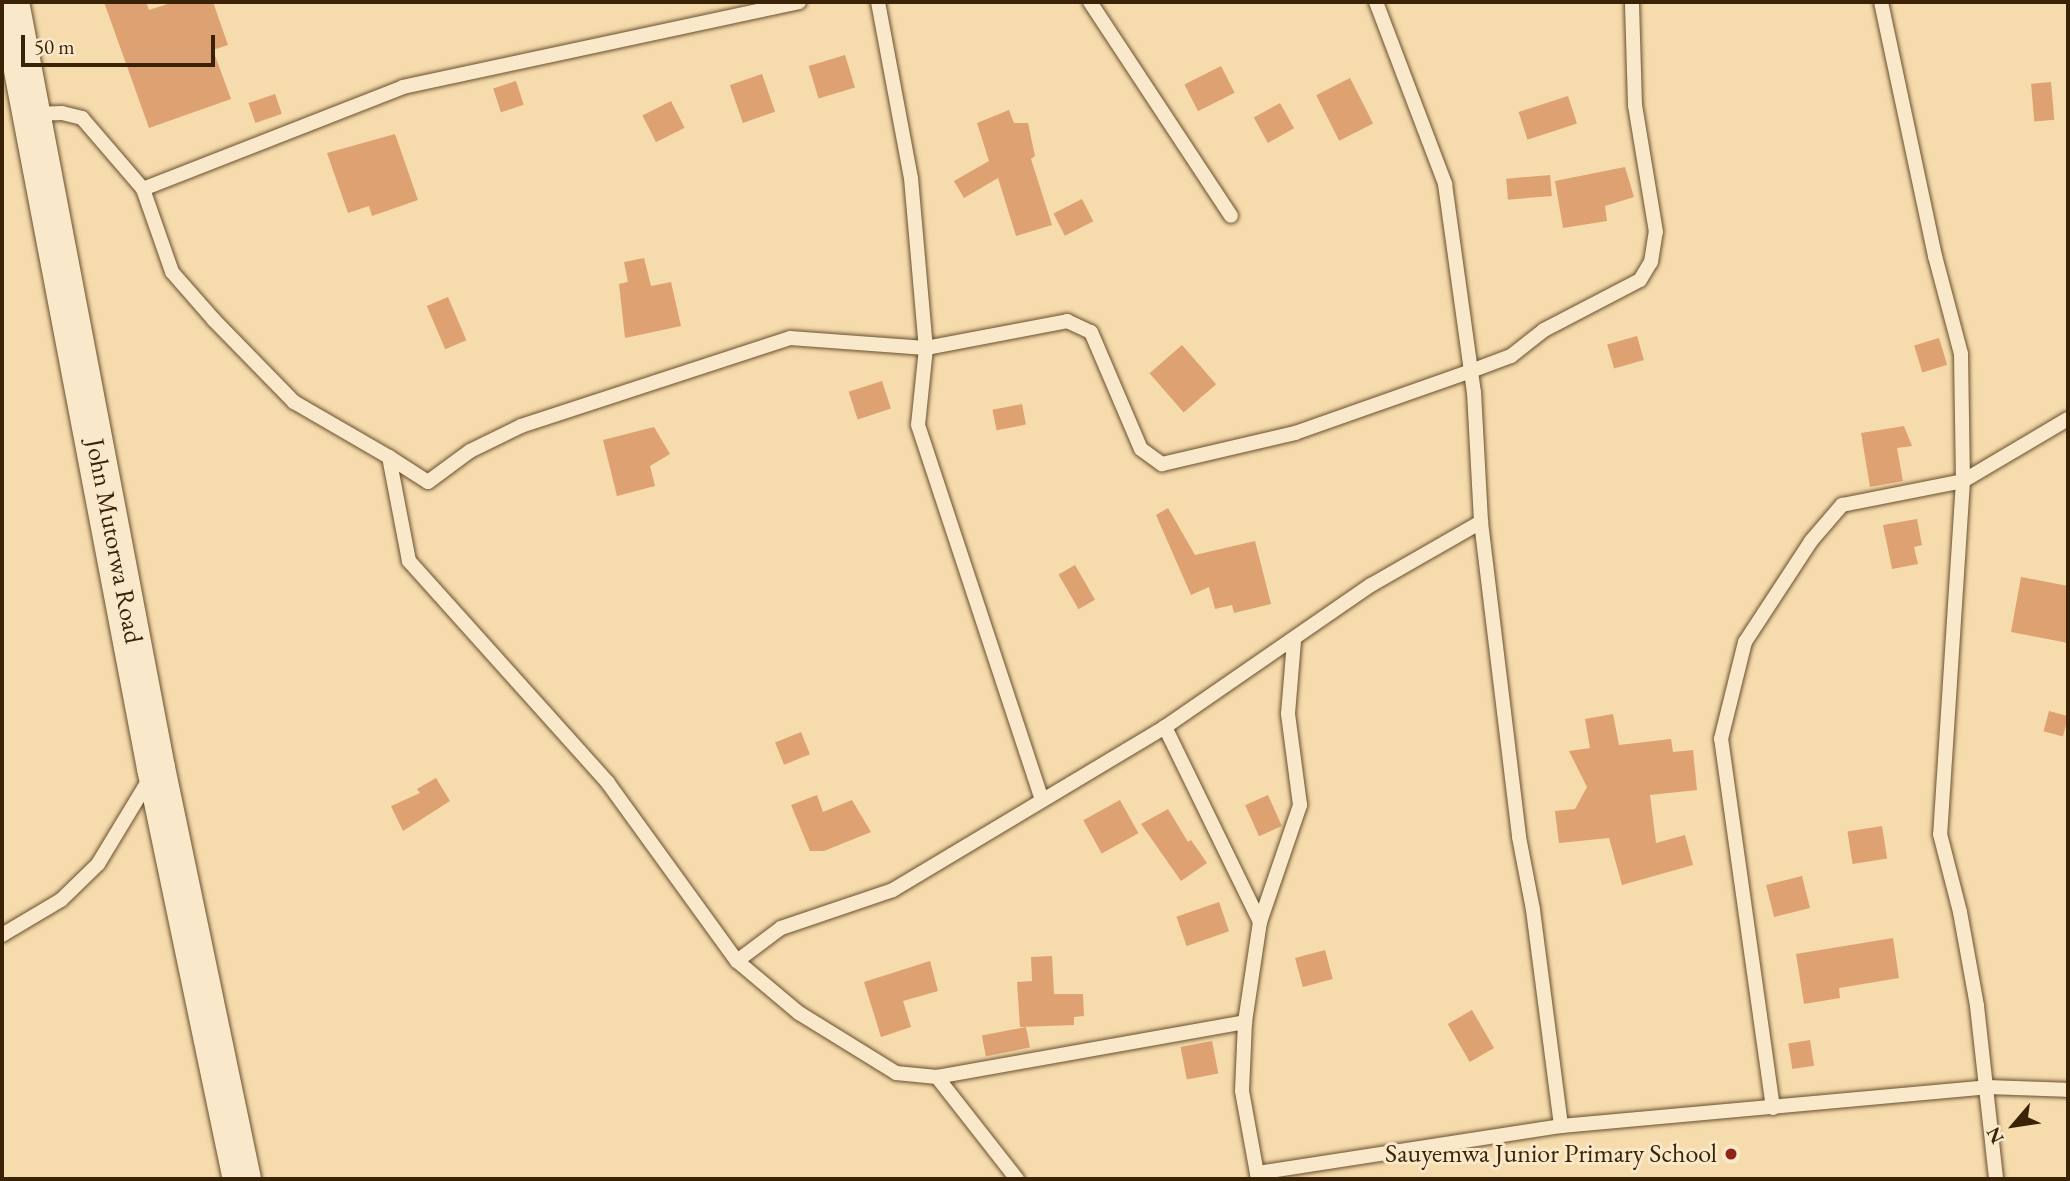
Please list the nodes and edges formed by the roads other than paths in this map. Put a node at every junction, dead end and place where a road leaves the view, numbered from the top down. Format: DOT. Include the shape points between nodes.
graph roads {
  1 [pos="10,2"];
  2 [pos="799,2"];
  3 [pos="878,2"];
  4 [pos="1090,2"];
  5 [pos="1376,2"];
  6 [pos="1632,2"];
  7 [pos="1881,2"];
  8 [pos="34,114"];
  9 [pos="143,189"];
  10 [pos="1231,216"];
  11 [pos="926,348"];
  12 [pos="1471,371"];
  13 [pos="2068,419"];
  14 [pos="389,457"];
  15 [pos="1963,481"];
  16 [pos="1481,522"];
  17 [pos="1294,641"];
  18 [pos="1165,727"];
  19 [pos="156,768"];
  20 [pos="1041,797"];
  21 [pos="1260,922"];
  22 [pos="2,935"];
  23 [pos="737,961"];
  24 [pos="1245,1022"];
  25 [pos="937,1077"];
  26 [pos="1987,1087"];
  27 [pos="2068,1090"];
  28 [pos="1773,1108"];
  29 [pos="1561,1126"];
  30 [pos="1257,1176"];
  31 [pos="242,1179"];
  32 [pos="1017,1179"];
  33 [pos="1996,1179"];
  1 -- 8 [label="street, John Mutorwa Road"];
  2 -- 9 [label="lane" via="743,10 403,87"];
  3 -- 11 [label="lane" via="911,178"];
  4 -- 10 [label="lane"];
  5 -- 12 [label="lane" via="1445,184"];
  6 -- 12 [label="lane" via="1635,105 1656,232 1651,262 1640,280 1544,330 1511,356"];
  7 -- 15 [label="lane" via="1934,256 1961,354"];
  8 -- 9 [label="lane" via="82,118"];
  8 -- 19 [label="street, John Mutorwa Road"];
  9 -- 14 [label="lane" via="172,272 214,320 294,402"];
  11 -- 12 [label="lane" via="1067,321 1091,332 1142,449 1162,464 1295,432"];
  11 -- 14 [label="lane" via="790,338 521,426 470,451 428,482"];
  11 -- 20 [label="lane" via="918,425"];
  12 -- 16 [label="lane"];
  13 -- 15 [label="lane"];
  14 -- 23 [label="lane" via="409,561 608,783"];
  15 -- 26 [label="lane" via="1940,834 1960,912"];
  15 -- 28 [label="lane" via="1843,506 1811,541 1745,642 1728,695 1721,739 1726,788"];
  16 -- 17 [label="lane" via="1371,585"];
  16 -- 29 [label="lane" via="1519,837"];
  17 -- 18 [label="lane"];
  17 -- 21 [label="lane" via="1288,714 1300,805"];
  18 -- 20 [label="lane"];
  18 -- 21 [label="lane"];
  19 -- 22 [label="lane" via="98,864 61,900"];
  19 -- 31 [label="street, John Mutorwa Road"];
  20 -- 23 [label="lane" via="893,890 781,928"];
  21 -- 24 [label="lane"];
  23 -- 25 [label="lane" via="799,1013 896,1073"];
  24 -- 25 [label="lane"];
  24 -- 30 [label="lane" via="1242,1091"];
  25 -- 32 [label="lane"];
  26 -- 27 [label="lane"];
  26 -- 28 [label="lane"];
  26 -- 33 [label="lane"];
  28 -- 29 [label="lane"];
  29 -- 30 [label="lane"];
}
